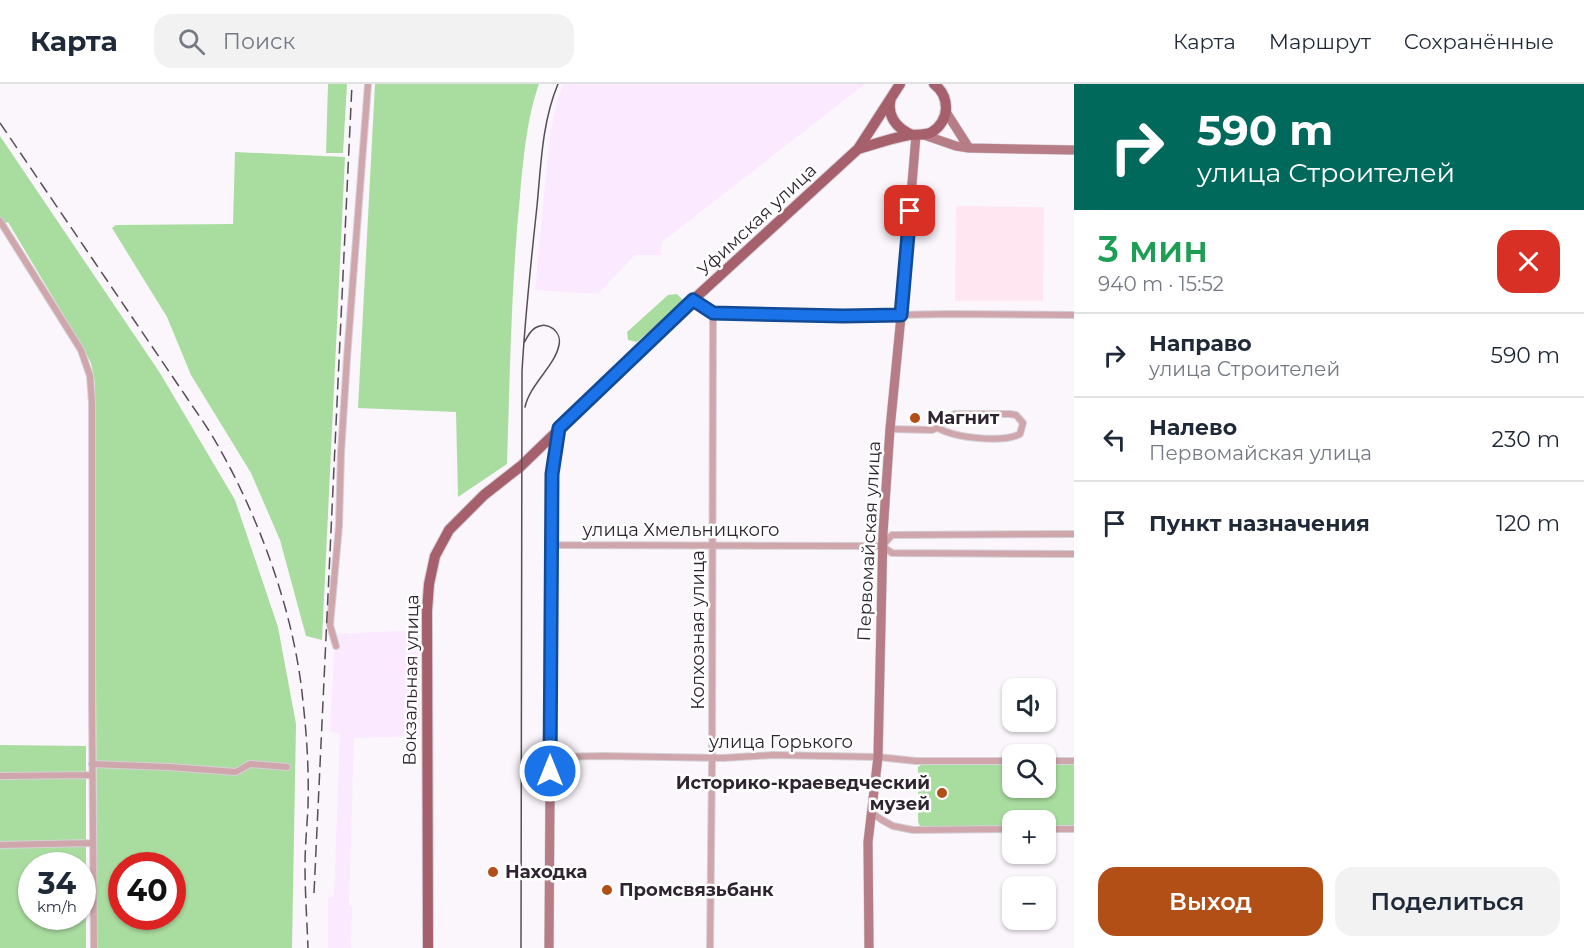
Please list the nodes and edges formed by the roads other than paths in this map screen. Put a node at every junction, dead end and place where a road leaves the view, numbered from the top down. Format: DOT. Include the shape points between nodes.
graph roads {
  1 [pos="368,84"];
  2 [pos="901,84"];
  3 [pos="935,84"];
  4 [pos="892,95"];
  5 [pos="946,112"];
  6 [pos="917,135"];
  7 [pos="969,148"];
  8 [pos="858,149"];
  9 [pos="1074,150"];
  10 [pos="0,221"];
  11 [pos="693,300"];
  12 [pos="713,313"];
  13 [pos="901,315"];
  14 [pos="1074,315"];
  15 [pos="559,428"];
  16 [pos="938,428"];
  17 [pos="890,429"];
  18 [pos="1074,534"];
  19 [pos="551,544"];
  20 [pos="713,545"];
  21 [pos="882,546"];
  22 [pos="1074,554"];
  23 [pos="336,646"];
  24 [pos="550,757"];
  25 [pos="712,757"];
  26 [pos="878,757"];
  27 [pos="1002,761"];
  28 [pos="1056,761"];
  29 [pos="1074,761"];
  30 [pos="92,764"];
  31 [pos="287,767"];
  32 [pos="92,775"];
  33 [pos="0,776"];
  34 [pos="872,813"];
  35 [pos="1002,829"];
  36 [pos="1056,829"];
  37 [pos="1074,829"];
  38 [pos="92,843"];
  39 [pos="0,845"];
  40 [pos="94,948"];
  41 [pos="428,948"];
  42 [pos="549,948"];
  43 [pos="710,948"];
  44 [pos="869,948"];
  1 -- 23 [label="street" via="332,584 330,625"];
  2 -- 4 [label="main road"];
  3 -- 5 [label="main road" via="943,93"];
  4 -- 6 [label="main road" via="892,119 904,131"];
  4 -- 8 [label="main road"];
  5 -- 6 [label="main road" via="932,132"];
  5 -- 7 [label="street"];
  6 -- 7 [label="street"];
  6 -- 8 [label="main road"];
  6 -- 13 [label="street, Первомайская улица"];
  7 -- 9 [label="street"];
  8 -- 11 [label="main road, Уфимская улица"];
  10 -- 30 [label="street" via="81,350 90,376"];
  11 -- 12 [label="street"];
  11 -- 15 [label="main road, Уфимская улица"];
  12 -- 13 [label="street"];
  12 -- 20 [label="street, Колхозная улица"];
  13 -- 14 [label="street"];
  13 -- 17 [label="street, Первомайская улица"];
  15 -- 19 [label="street" via="552,474"];
  15 -- 41 [label="main road, Вокзальная улица" via="449,530 435,556 427,611"];
  16 -- 16 [label="street" via="955,414 1010,414 1023,423 1020,434 1006,437 953,435"];
  16 -- 17 [label="street"];
  17 -- 21 [label="street, Первомайская улица"];
  18 -- 21 [label="street, улица Хмельницкого" via="892,535"];
  19 -- 20 [label="street, улица Хмельницкого"];
  19 -- 24 [label="street"];
  20 -- 21 [label="street, улица Хмельницкого"];
  20 -- 25 [label="street, Колхозная улица"];
  21 -- 22 [label="street, улица Хмельницкого" via="892,553"];
  21 -- 26 [label="street, Первомайская улица"];
  24 -- 25 [label="street, улица Горького"];
  24 -- 42 [label="street"];
  25 -- 26 [label="street, улица Горького"];
  25 -- 43 [label="street, Колхозная улица"];
  26 -- 27 [label="street, улица Горького"];
  26 -- 34 [label="street, Первомайская улица"];
  28 -- 29 [label="street"];
  30 -- 31 [label="street" via="236,772 250,764"];
  30 -- 32 [label="street"];
  32 -- 33 [label="street"];
  32 -- 38 [label="street"];
  34 -- 35 [label="street" via="893,826 913,830"];
  34 -- 44 [label="street, Первомайская улица" via="868,842"];
  36 -- 37 [label="street"];
  38 -- 39 [label="street"];
  38 -- 40 [label="street"];
}
